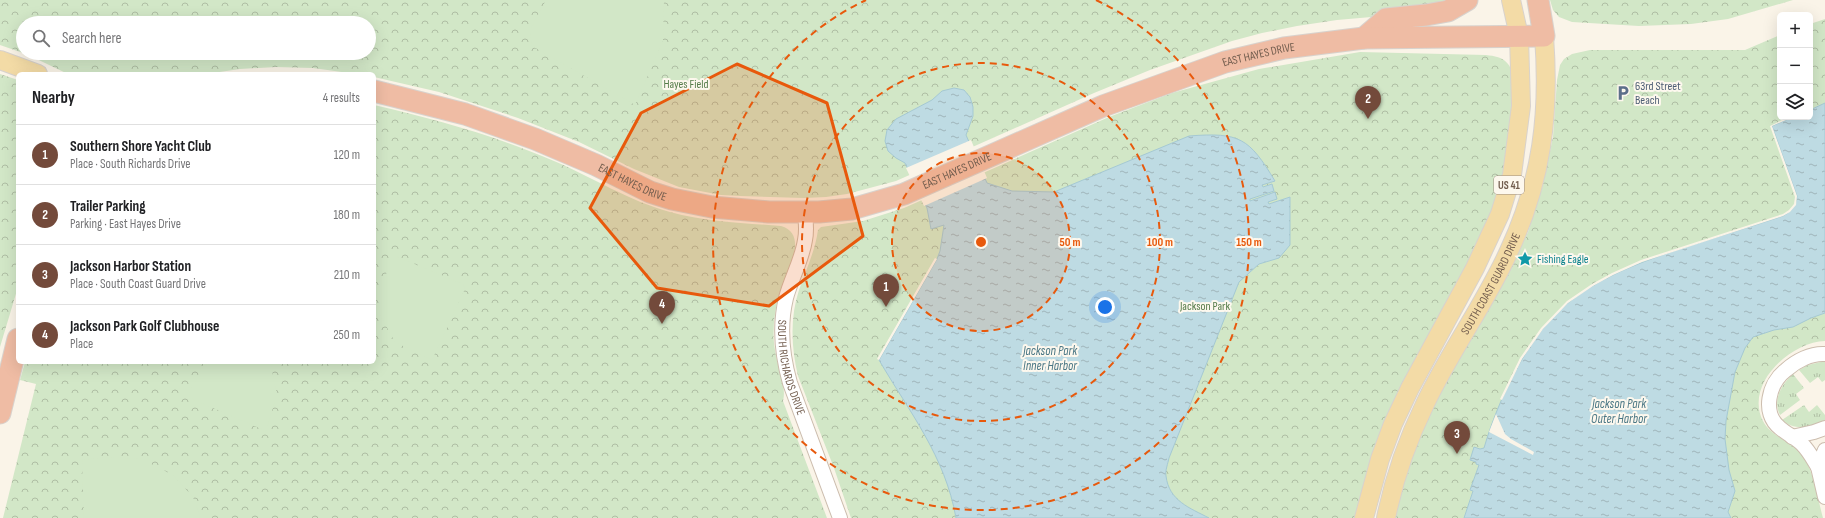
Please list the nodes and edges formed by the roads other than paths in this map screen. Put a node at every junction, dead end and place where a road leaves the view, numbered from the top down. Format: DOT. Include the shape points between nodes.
graph roads {
  1 [pos="1467,0"];
  2 [pos="1510,0"];
  3 [pos="1538,0"];
  4 [pos="1519,36"];
  5 [pos="1544,36"];
  6 [pos="1364,38"];
  7 [pos="0,60"];
  8 [pos="33,72"];
  9 [pos="376,92"];
  10 [pos="805,212"];
  11 [pos="16,347"];
  12 [pos="1825,354"];
  13 [pos="0,413"];
  14 [pos="1825,428"];
  15 [pos="1792,437"];
  16 [pos="1825,450"];
  17 [pos="1818,467"];
  18 [pos="1825,497"];
  19 [pos="840,518"];
  20 [pos="1364,518"];
  21 [pos="1386,518"];
  1 -- 6 [label="highway" via="1448,11 1386,19"];
  2 -- 4 [label="main road, US 41"];
  3 -- 5 [label="highway, US 41"];
  4 -- 5 [label="highway, EAST HAYES DRIVE"];
  4 -- 6 [label="highway, EAST HAYES DRIVE"];
  4 -- 20 [label="main road, SOUTH COAST GUARD DRIVE / US 41" via="1521,106 1518,137 1512,175 1500,214 1475,268 1393,424 1380,459"];
  5 -- 21 [label="main road, SOUTH COAST GUARD DRIVE / US 41" via="1547,74 1546,123 1528,203 1509,252 1425,403 1398,468"];
  6 -- 10 [label="highway, EAST HAYES DRIVE" via="1284,48 1225,62 1103,106 904,194 852,209"];
  7 -- 8 [label="main road"];
  9 -- 10 [label="highway, EAST HAYES DRIVE" via="465,114 535,139 596,164 650,192 672,199 712,207"];
  10 -- 19 [label="street, SOUTH RICHARDS DRIVE" via="805,241 782,314 783,352 790,383"];
  11 -- 13 [label="highway"];
  12 -- 15 [label="street" via="1808,356 1784,371 1771,390 1769,406 1772,420 1778,428"];
  14 -- 15 [label="street"];
  15 -- 17 [label="street" via="1801,444"];
  16 -- 17 [label="street"];
  17 -- 18 [label="street"];
}
